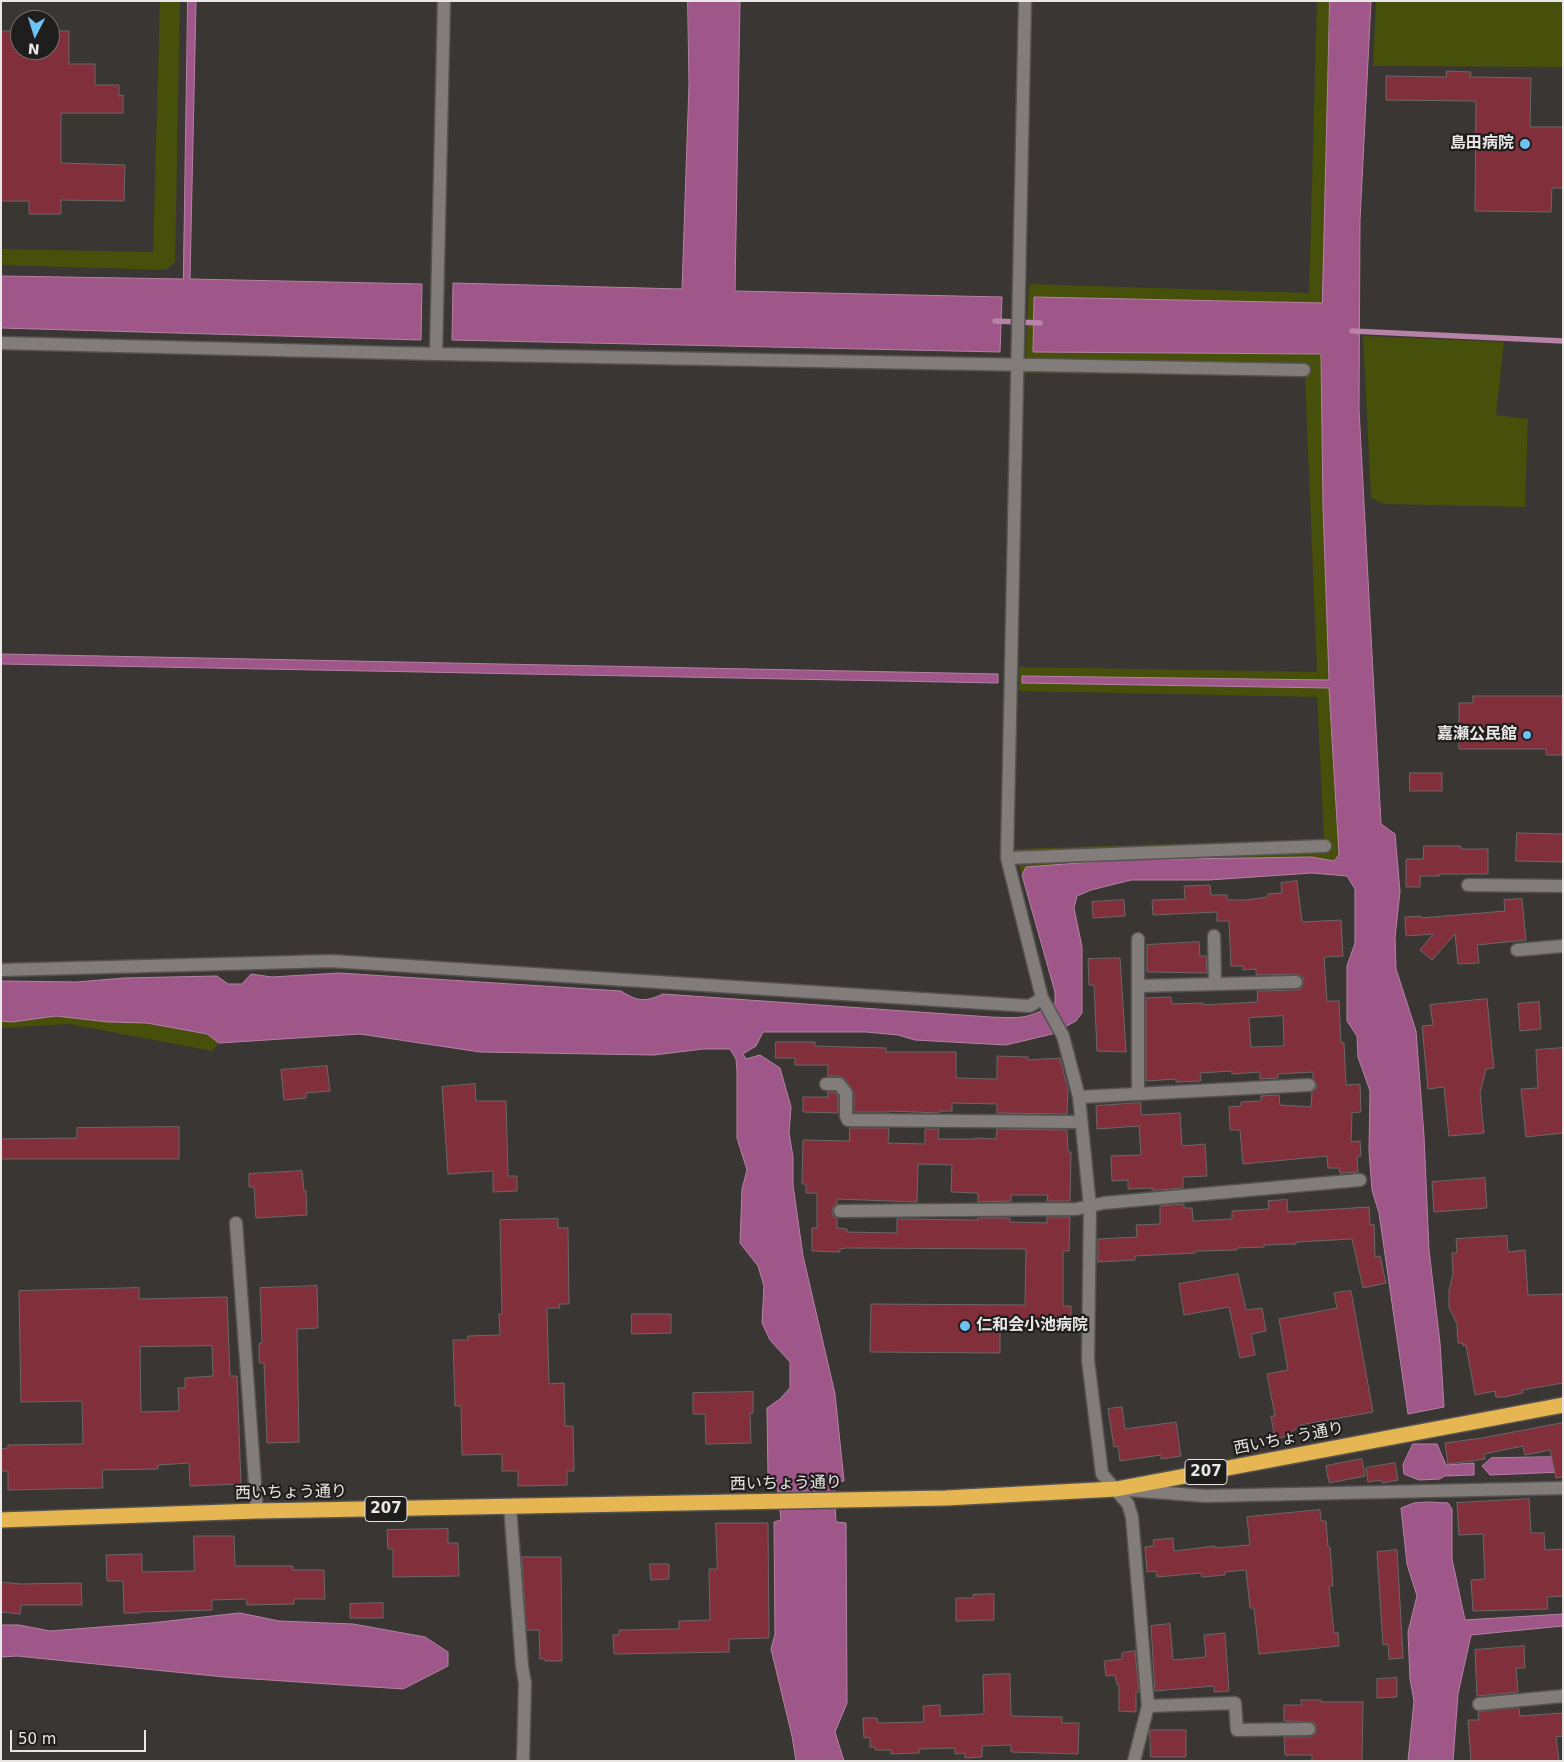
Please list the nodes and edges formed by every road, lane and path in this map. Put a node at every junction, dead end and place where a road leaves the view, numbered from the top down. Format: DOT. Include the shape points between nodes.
graph roads {
  1 [pos="444,1"];
  2 [pos="1025,1"];
  3 [pos="1,343"];
  4 [pos="436,354"];
  5 [pos="1017,365"];
  6 [pos="1304,370"];
  7 [pos="1325,846"];
  8 [pos="1007,858"];
  9 [pos="1468,885"];
  10 [pos="1563,886"];
  11 [pos="1214,936"];
  12 [pos="1138,939"];
  13 [pos="1563,946"];
  14 [pos="1517,950"];
  15 [pos="1,970"];
  16 [pos="1296,982"];
  17 [pos="1215,984"];
  18 [pos="1138,986"];
  19 [pos="1042,998"];
  20 [pos="826,1084"];
  21 [pos="1309,1085"];
  22 [pos="1138,1093"];
  23 [pos="1079,1096"];
  24 [pos="1081,1122"];
  25 [pos="1360,1180"];
  26 [pos="1090,1207"];
  27 [pos="840,1210"];
  28 [pos="236,1223"];
  29 [pos="1563,1405"];
  30 [pos="1563,1488"];
  31 [pos="1116,1489"];
  32 [pos="510,1506"];
  33 [pos="257,1511"];
  34 [pos="1,1520"];
  35 [pos="1563,1696"];
  36 [pos="1479,1704"];
  37 [pos="1148,1706"];
  38 [pos="1309,1729"];
  39 [pos="522,1761"];
  40 [pos="1134,1761"];
  1 -- 4 [label="street"];
  2 -- 5 [label="street"];
  3 -- 4 [label="street"];
  4 -- 5 [label="street"];
  5 -- 6 [label="street"];
  5 -- 8 [label="street"];
  7 -- 8 [label="street"];
  8 -- 19 [label="street"];
  9 -- 10 [label="street"];
  11 -- 17 [label="street"];
  12 -- 18 [label="street"];
  13 -- 14 [label="street"];
  15 -- 19 [label="street" via="331,961 1030,1006"];
  16 -- 17 [label="street"];
  17 -- 18 [label="street"];
  18 -- 22 [label="street"];
  19 -- 23 [label="street" via="1062,1036"];
  20 -- 24 [label="street" via="839,1084 846,1093 848,1120"];
  21 -- 22 [label="street"];
  22 -- 23 [label="street"];
  23 -- 24 [label="street"];
  24 -- 26 [label="street"];
  25 -- 26 [label="street" via="1104,1203"];
  26 -- 27 [label="street"];
  26 -- 31 [label="street" via="1088,1360 1102,1474"];
  28 -- 33 [label="street"];
  29 -- 31 [label="highway, 西いちょう通り / 207"];
  30 -- 31 [label="street" via="1205,1496"];
  31 -- 32 [label="highway, 西いちょう通り / 207" via="946,1498"];
  31 -- 37 [label="street" via="1128,1504 1132,1517"];
  32 -- 33 [label="highway, 西いちょう通り / 207"];
  32 -- 39 [label="street" via="525,1684"];
  33 -- 34 [label="highway, 西いちょう通り / 207"];
  35 -- 36 [label="street"];
  37 -- 38 [label="street" via="1236,1703 1237,1730"];
  37 -- 40 [label="street"];
}
